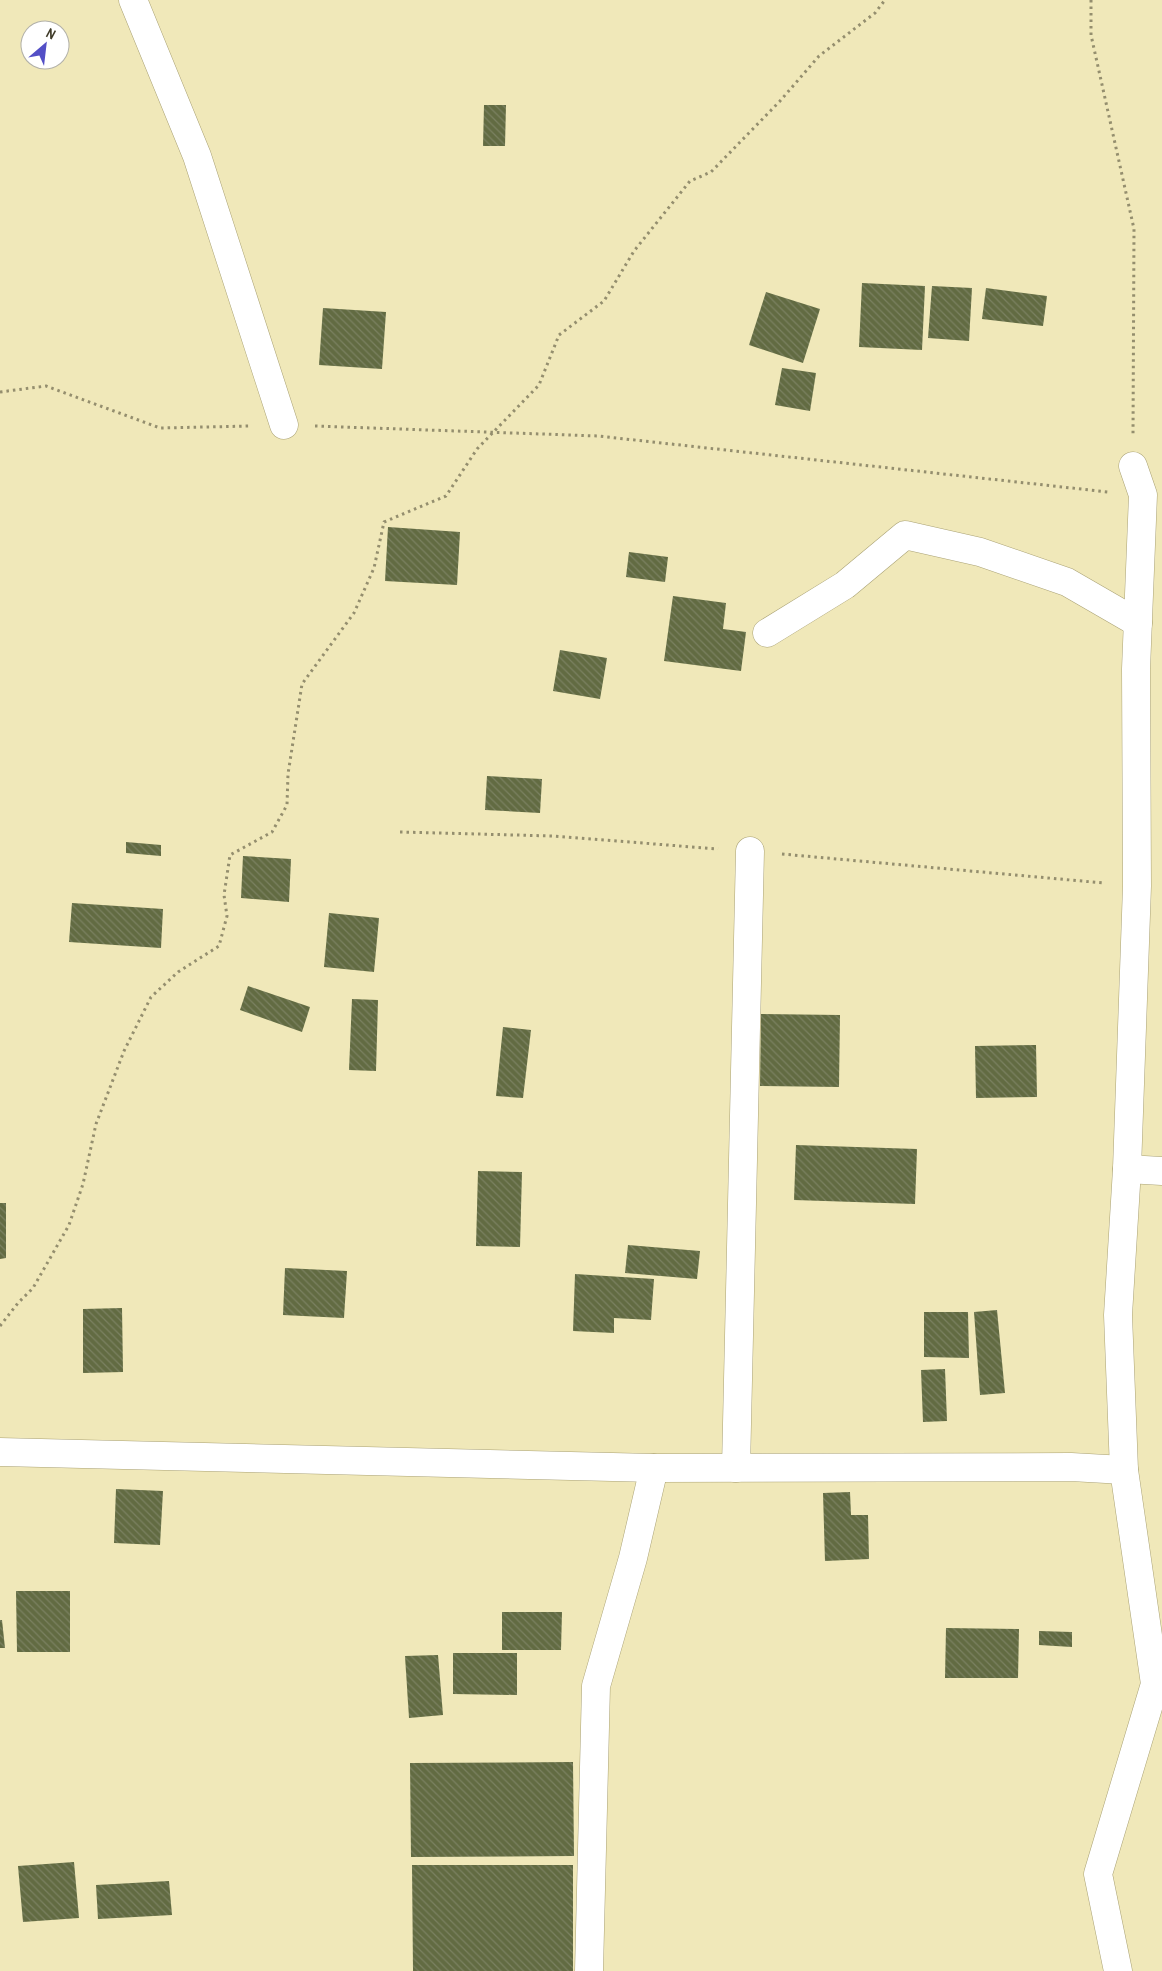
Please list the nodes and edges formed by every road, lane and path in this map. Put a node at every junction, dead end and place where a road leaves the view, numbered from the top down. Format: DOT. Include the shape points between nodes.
graph roads {
  1 [pos="133,0"];
  2 [pos="885,0"];
  3 [pos="1091,0"];
  4 [pos="0,392"];
  5 [pos="284,425"];
  6 [pos="494,432"];
  7 [pos="1133,466"];
  8 [pos="1143,495"];
  9 [pos="1138,623"];
  10 [pos="767,632"];
  11 [pos="750,851"];
  12 [pos="1127,1169"];
  13 [pos="1162,1172"];
  14 [pos="0,1326"];
  15 [pos="0,1452"];
  16 [pos="654,1468"];
  17 [pos="736,1468"];
  18 [pos="1124,1470"];
  19 [pos="1158,1683"];
  20 [pos="590,1971"];
  21 [pos="1118,1971"];
  1 -- 5 [label="street" via="197,156"];
  2 -- 6 [label="path" via="875,13 819,56 711,172 690,181 634,251 604,301 559,335 539,385"];
  3 -- 7 [label="path" via="1091,35 1134,229"];
  4 -- 5 [label="path" via="46,386 160,428"];
  5 -- 6 [label="path"];
  6 -- 8 [label="path" via="598,436"];
  6 -- 14 [label="path" via="477,449 446,496 384,522 374,568 354,613 302,684 290,757 287,805 272,832 230,855 224,895 227,916 219,946 178,972 151,997 124,1051 96,1124 84,1184 69,1225 33,1288"];
  7 -- 8 [label="street"];
  8 -- 9 [label="street"];
  9 -- 10 [label="street" via="1066,582 980,552 905,535 845,585"];
  9 -- 12 [label="street" via="1137,886"];
  11 -- 17 [label="street"];
  12 -- 13 [label="street"];
  12 -- 18 [label="street" via="1118,1315"];
  15 -- 16 [label="street"];
  16 -- 17 [label="street"];
  16 -- 20 [label="street" via="633,1558 596,1686"];
  17 -- 18 [label="street" via="1071,1467"];
  18 -- 19 [label="street"];
  19 -- 21 [label="street" via="1098,1874"];
}
